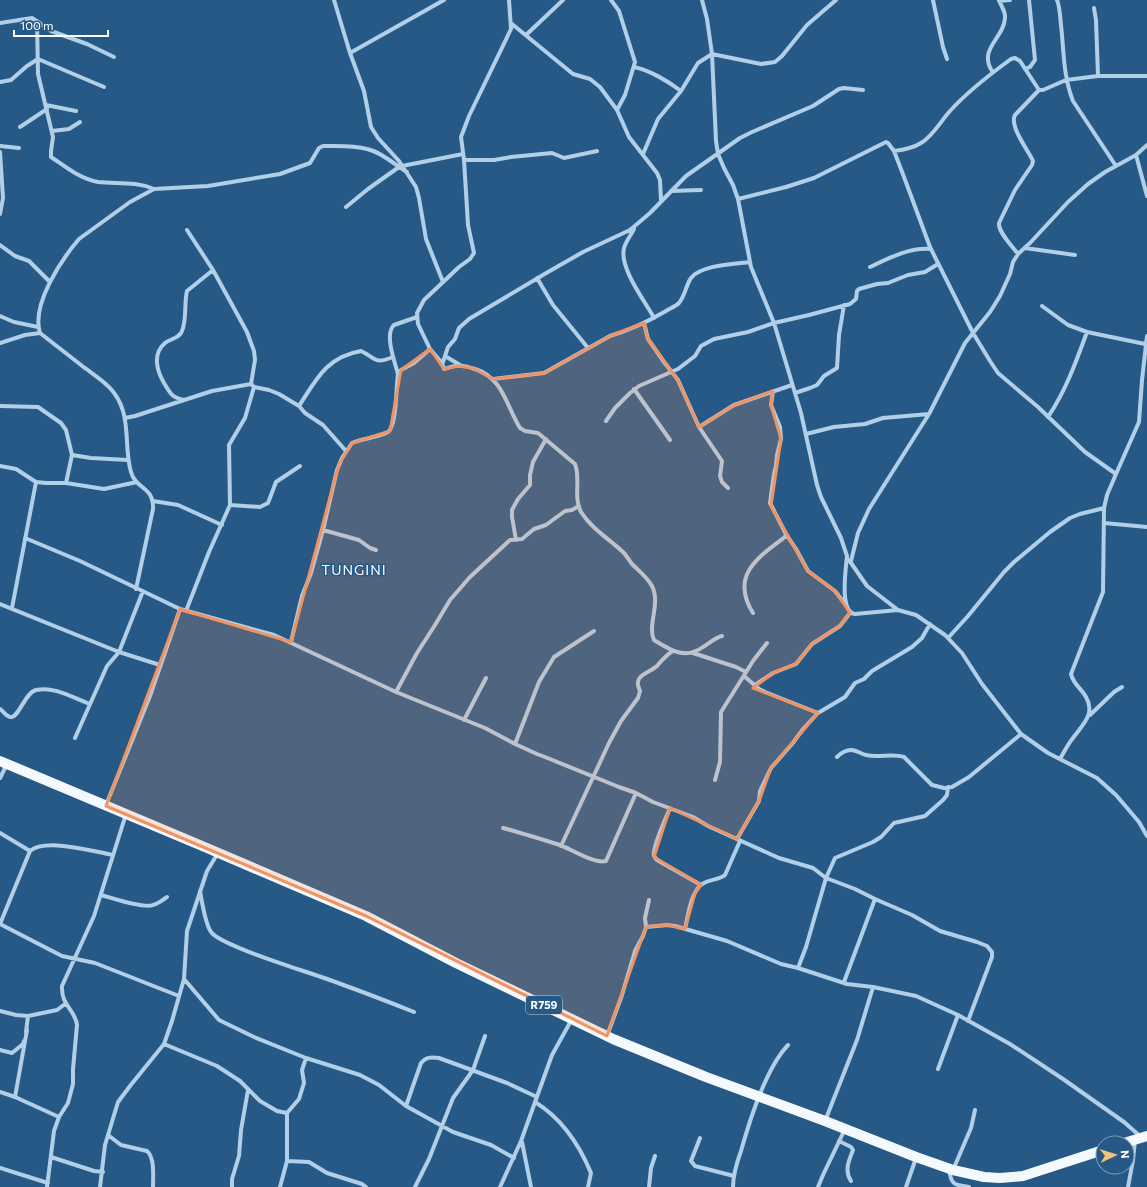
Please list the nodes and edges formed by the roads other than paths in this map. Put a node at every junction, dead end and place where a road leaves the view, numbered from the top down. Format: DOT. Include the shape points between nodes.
graph roads {
  1 [pos="334,0"];
  2 [pos="444,0"];
  3 [pos="504,0"];
  4 [pos="563,0"];
  5 [pos="611,0"];
  6 [pos="702,0"];
  7 [pos="836,0"];
  8 [pos="933,0"];
  9 [pos="1010,0"];
  10 [pos="1028,0"];
  11 [pos="1057,0"];
  12 [pos="509,1"];
  13 [pos="999,1"];
  14 [pos="1094,8"];
  15 [pos="37,21"];
  16 [pos="0,23"];
  17 [pos="512,24"];
  18 [pos="526,35"];
  19 [pos="350,53"];
  20 [pos="712,54"];
  21 [pos="114,57"];
  22 [pos="38,59"];
  23 [pos="947,59"];
  24 [pos="634,67"];
  25 [pos="1025,69"];
  26 [pos="992,71"];
  27 [pos="1098,76"];
  28 [pos="1147,76"];
  29 [pos="1066,80"];
  30 [pos="0,82"];
  31 [pos="104,88"];
  32 [pos="863,90"];
  33 [pos="1039,90"];
  34 [pos="681,91"];
  35 [pos="46,107"];
  36 [pos="617,110"];
  37 [pos="76,111"];
  38 [pos="80,122"];
  39 [pos="20,127"];
  40 [pos="52,131"];
  41 [pos="1147,145"];
  42 [pos="0,146"];
  43 [pos="19,148"];
  44 [pos="597,151"];
  45 [pos="894,151"];
  46 [pos="0,152"];
  47 [pos="463,154"];
  48 [pos="643,154"];
  49 [pos="718,154"];
  50 [pos="1136,155"];
  51 [pos="464,160"];
  52 [pos="401,166"];
  53 [pos="1116,166"];
  54 [pos="154,189"];
  55 [pos="701,190"];
  56 [pos="671,191"];
  57 [pos="1147,196"];
  58 [pos="1,198"];
  59 [pos="738,199"];
  60 [pos="661,201"];
  61 [pos="346,207"];
  62 [pos="0,214"];
  63 [pos="636,226"];
  64 [pos="187,230"];
  65 [pos="926,238"];
  66 [pos="0,245"];
  67 [pos="921,248"];
  68 [pos="1025,248"];
  69 [pos="931,249"];
  70 [pos="1018,254"];
  71 [pos="1075,255"];
  72 [pos="750,262"];
  73 [pos="938,264"];
  74 [pos="870,267"];
  75 [pos="213,270"];
  76 [pos="537,278"];
  77 [pos="50,282"];
  78 [pos="443,282"];
  79 [pos="844,306"];
  80 [pos="1042,306"];
  81 [pos="0,316"];
  82 [pos="417,317"];
  83 [pos="654,318"];
  84 [pos="644,323"];
  85 [pos="774,323"];
  86 [pos="38,327"];
  87 [pos="1087,332"];
  88 [pos="40,333"];
  89 [pos="973,333"];
  90 [pos="1147,336"];
  91 [pos="0,343"];
  92 [pos="1145,344"];
  93 [pos="588,348"];
  94 [pos="430,349"];
  95 [pos="445,356"];
  96 [pos="393,357"];
  97 [pos="442,363"];
  98 [pos="461,366"];
  99 [pos="672,373"];
  100 [pos="398,374"];
  101 [pos="493,379"];
  102 [pos="792,385"];
  103 [pos="252,386"];
  104 [pos="634,389"];
  105 [pos="773,392"];
  106 [pos="794,393"];
  107 [pos="184,400"];
  108 [pos="0,406"];
  109 [pos="299,406"];
  110 [pos="929,414"];
  111 [pos="1048,417"];
  112 [pos="125,418"];
  113 [pos="606,421"];
  114 [pos="699,427"];
  115 [pos="806,434"];
  116 [pos="546,439"];
  117 [pos="670,440"];
  118 [pos="346,451"];
  119 [pos="72,455"];
  120 [pos="128,460"];
  121 [pos="0,466"];
  122 [pos="300,466"];
  123 [pos="1116,474"];
  124 [pos="36,482"];
  125 [pos="137,482"];
  126 [pos="66,483"];
  127 [pos="728,488"];
  128 [pos="153,500"];
  129 [pos="230,506"];
  130 [pos="579,506"];
  131 [pos="1104,508"];
  132 [pos="1104,523"];
  133 [pos="222,525"];
  134 [pos="1147,527"];
  135 [pos="323,530"];
  136 [pos="786,534"];
  137 [pos="25,538"];
  138 [pos="516,540"];
  139 [pos="376,550"];
  140 [pos="847,556"];
  141 [pos="850,561"];
  142 [pos="136,589"];
  143 [pos="144,591"];
  144 [pos="0,604"];
  145 [pos="846,605"];
  146 [pos="12,608"];
  147 [pos="180,609"];
  148 [pos="898,610"];
  149 [pos="186,611"];
  150 [pos="753,613"];
  151 [pos="850,613"];
  152 [pos="930,624"];
  153 [pos="594,631"];
  154 [pos="722,636"];
  155 [pos="948,638"];
  156 [pos="291,642"];
  157 [pos="767,643"];
  158 [pos="673,651"];
  159 [pos="119,652"];
  160 [pos="693,652"];
  161 [pos="160,665"];
  162 [pos="745,674"];
  163 [pos="486,678"];
  164 [pos="755,685"];
  165 [pos="1122,687"];
  166 [pos="396,692"];
  167 [pos="90,704"];
  168 [pos="0,709"];
  169 [pos="818,713"];
  170 [pos="1089,715"];
  171 [pos="464,720"];
  172 [pos="1021,734"];
  173 [pos="75,738"];
  174 [pos="515,744"];
  175 [pos="837,756"];
  176 [pos="1060,759"];
  177 [pos="3,763"];
  178 [pos="595,776"];
  179 [pos="0,778"];
  180 [pos="715,780"];
  181 [pos="948,787"];
  182 [pos="636,792"];
  183 [pos="106,806"];
  184 [pos="670,808"];
  185 [pos="126,814"];
  186 [pos="503,828"];
  187 [pos="0,833"];
  188 [pos="1147,836"];
  189 [pos="739,840"];
  190 [pos="561,846"];
  191 [pos="30,851"];
  192 [pos="219,853"];
  193 [pos="113,855"];
  194 [pos="826,878"];
  195 [pos="701,885"];
  196 [pos="200,890"];
  197 [pos="101,895"];
  198 [pos="167,897"];
  199 [pos="875,899"];
  200 [pos="649,900"];
  201 [pos="0,924"];
  202 [pos="646,927"];
  203 [pos="685,929"];
  204 [pos="75,959"];
  205 [pos="798,968"];
  206 [pos="184,979"];
  207 [pos="844,982"];
  208 [pos="873,987"];
  209 [pos="179,996"];
  210 [pos="65,1004"];
  211 [pos="0,1011"];
  212 [pos="414,1012"];
  213 [pos="28,1016"];
  214 [pos="958,1016"];
  215 [pos="572,1018"];
  216 [pos="968,1021"];
  217 [pos="27,1030"];
  218 [pos="485,1036"];
  219 [pos="607,1036"];
  220 [pos="164,1044"];
  221 [pos="788,1045"];
  222 [pos="0,1050"];
  223 [pos="306,1058"];
  224 [pos="938,1069"];
  225 [pos="473,1070"];
  226 [pos="248,1090"];
  227 [pos="0,1092"];
  228 [pos="15,1097"];
  229 [pos="537,1097"];
  230 [pos="759,1097"];
  231 [pos="535,1102"];
  232 [pos="406,1106"];
  233 [pos="975,1110"];
  234 [pos="287,1113"];
  235 [pos="59,1117"];
  236 [pos="824,1121"];
  237 [pos="442,1125"];
  238 [pos="845,1129"];
  239 [pos="108,1136"];
  240 [pos="1141,1137"];
  241 [pos="700,1138"];
  242 [pos="521,1141"];
  243 [pos="839,1141"];
  244 [pos="1095,1153"];
  245 [pos="655,1156"];
  246 [pos="51,1157"];
  247 [pos="916,1157"];
  248 [pos="514,1158"];
  249 [pos="287,1161"];
  250 [pos="0,1168"];
  251 [pos="951,1169"];
  252 [pos="103,1172"];
  253 [pos="734,1176"];
  254 [pos="851,1181"];
  255 [pos="48,1185"];
  256 [pos="100,1187"];
  257 [pos="153,1187"];
  258 [pos="232,1187"];
  259 [pos="280,1187"];
  260 [pos="366,1187"];
  261 [pos="415,1187"];
  262 [pos="500,1187"];
  263 [pos="531,1187"];
  264 [pos="588,1187"];
  265 [pos="649,1187"];
  266 [pos="733,1187"];
  267 [pos="818,1187"];
  268 [pos="906,1187"];
  269 [pos="969,1187"];
  270 [pos="1128,1187"];
  1 -- 19 [label="street"];
  2 -- 19 [label="street"];
  3 -- 12 [label="street"];
  4 -- 18 [label="street"];
  5 -- 24 [label="street" via="619,11 634,58"];
  6 -- 20 [label="street"];
  7 -- 20 [label="street" via="808,25 775,62 761,64"];
  8 -- 23 [label="street"];
  9 -- 13 [label="street"];
  10 -- 25 [label="street" via="1035,60"];
  11 -- 29 [label="street"];
  12 -- 17 [label="street"];
  13 -- 26 [label="street" via="1005,18 988,55"];
  14 -- 27 [label="street"];
  15 -- 16 [label="street" via="32,18"];
  15 -- 21 [label="street" via="51,31"];
  15 -- 22 [label="street"];
  17 -- 18 [label="street"];
  17 -- 47 [label="street" via="462,133"];
  18 -- 36 [label="street" via="572,74 597,84"];
  19 -- 52 [label="street" via="364,91 371,127"];
  20 -- 34 [label="street" via="698,63"];
  20 -- 49 [label="street"];
  22 -- 30 [label="street" via="11,80"];
  22 -- 31 [label="street"];
  22 -- 35 [label="street" via="38,74"];
  24 -- 34 [label="street" via="650,72"];
  24 -- 36 [label="street"];
  25 -- 26 [label="street" via="1015,58"];
  25 -- 33 [label="street"];
  26 -- 45 [label="street" via="924,141"];
  27 -- 28 [label="street"];
  27 -- 29 [label="street"];
  29 -- 33 [label="street"];
  29 -- 53 [label="street" via="1073,101"];
  32 -- 49 [label="street" via="839,89 813,106 752,132"];
  33 -- 70 [label="street" via="1013,118 1018,135 1033,161 1015,190 998,226"];
  34 -- 48 [label="street" via="658,119"];
  35 -- 37 [label="street"];
  35 -- 39 [label="street"];
  35 -- 40 [label="street"];
  36 -- 48 [label="street" via="629,137"];
  38 -- 40 [label="street" via="69,129"];
  40 -- 54 [label="street" via="51,157 82,177 98,182 140,184"];
  41 -- 50 [label="street"];
  42 -- 43 [label="street"];
  44 -- 51 [label="street" via="564,158 552,153 494,160"];
  45 -- 59 [label="street" via="886,142 814,178"];
  45 -- 65 [label="street"];
  46 -- 58 [label="street"];
  47 -- 51 [label="street"];
  47 -- 52 [label="street"];
  48 -- 60 [label="street" via="659,178"];
  49 -- 56 [label="street" via="686,176"];
  49 -- 59 [label="street"];
  50 -- 53 [label="street"];
  50 -- 57 [label="street"];
  51 -- 78 [label="street" via="468,226 474,253"];
  52 -- 54 [label="street" via="367,149 323,146 310,163 280,174 208,186"];
  52 -- 61 [label="street"];
  52 -- 78 [label="street" via="418,192 426,239"];
  53 -- 68 [label="street" via="1088,184 1068,202"];
  54 -- 77 [label="street" via="130,202 79,239"];
  55 -- 56 [label="street"];
  56 -- 60 [label="street"];
  58 -- 62 [label="street"];
  59 -- 72 [label="street"];
  60 -- 63 [label="street"];
  63 -- 76 [label="street"];
  63 -- 83 [label="street" via="624,249 625,261 630,277"];
  64 -- 75 [label="street"];
  65 -- 67 [label="street"];
  65 -- 69 [label="street"];
  66 -- 77 [label="street" via="15,256 29,261"];
  67 -- 69 [label="street"];
  67 -- 74 [label="street" via="899,254"];
  68 -- 70 [label="street"];
  68 -- 71 [label="street"];
  69 -- 73 [label="street"];
  70 -- 89 [label="street" via="1000,296"];
  72 -- 83 [label="street" via="723,265 698,272 690,279 680,302"];
  72 -- 85 [label="street"];
  73 -- 79 [label="street" via="925,272 859,289 856,299"];
  73 -- 89 [label="street"];
  75 -- 103 [label="street" via="247,332 254,351"];
  75 -- 107 [label="street" via="187,291 182,332 165,344 157,356 158,374 175,398"];
  76 -- 93 [label="street" via="553,305"];
  76 -- 95 [label="street" via="459,328"];
  77 -- 86 [label="street" via="38,316"];
  78 -- 82 [label="street" via="424,300"];
  79 -- 85 [label="street"];
  79 -- 106 [label="street" via="837,368 816,385"];
  80 -- 87 [label="street" via="1068,325"];
  81 -- 86 [label="street"];
  82 -- 94 [label="street"];
  82 -- 96 [label="street" via="392,327 390,337"];
  83 -- 84 [label="street"];
  84 -- 93 [label="street"];
  84 -- 99 [label="street" via="648,339"];
  85 -- 99 [label="street" via="714,339 701,346 689,361"];
  85 -- 102 [label="street"];
  86 -- 88 [label="street"];
  87 -- 92 [label="street"];
  87 -- 111 [label="street" via="1069,381"];
  88 -- 91 [label="street" via="25,334"];
  88 -- 112 [label="street" via="104,381 117,397"];
  89 -- 110 [label="street" via="965,343"];
  89 -- 111 [label="street" via="998,373"];
  90 -- 92 [label="street"];
  92 -- 123 [label="street" via="1140,422"];
  93 -- 101 [label="street" via="544,373"];
  94 -- 97 [label="street"];
  94 -- 100 [label="street"];
  95 -- 97 [label="street"];
  95 -- 98 [label="street"];
  96 -- 100 [label="street"];
  96 -- 109 [label="street" via="379,361 361,351 333,362 319,376"];
  97 -- 98 [label="street" via="444,369"];
  98 -- 101 [label="street" via="484,372"];
  99 -- 104 [label="street"];
  99 -- 114 [label="street" via="678,380"];
  100 -- 118 [label="street" via="391,429 354,442"];
  101 -- 116 [label="street" via="520,428 538,433"];
  102 -- 105 [label="street"];
  102 -- 106 [label="street"];
  103 -- 107 [label="street" via="212,391"];
  103 -- 109 [label="street" via="279,394"];
  103 -- 129 [label="street" via="245,418 229,445"];
  104 -- 113 [label="street"];
  104 -- 117 [label="street"];
  105 -- 114 [label="street" via="734,405"];
  105 -- 136 [label="street" via="771,405 780,427 781,439 770,502"];
  106 -- 115 [label="street"];
  107 -- 112 [label="street"];
  108 -- 119 [label="street" via="38,407 61,423 66,430"];
  109 -- 118 [label="street" via="323,425"];
  110 -- 115 [label="street" via="883,418 865,424 834,427"];
  110 -- 141 [label="street" via="869,509 858,533"];
  111 -- 123 [label="street" via="1085,452"];
  112 -- 120 [label="street"];
  114 -- 127 [label="street" via="722,461 720,476"];
  115 -- 140 [label="street" via="821,497"];
  116 -- 130 [label="street" via="576,466"];
  116 -- 138 [label="street" via="533,462 530,485 512,510"];
  118 -- 135 [label="street" via="337,470"];
  119 -- 120 [label="street"];
  119 -- 126 [label="street"];
  120 -- 125 [label="street" via="131,474"];
  121 -- 124 [label="street" via="16,470"];
  122 -- 129 [label="street" via="276,482 268,504 260,507"];
  123 -- 131 [label="street"];
  124 -- 126 [label="street"];
  124 -- 137 [label="street"];
  125 -- 126 [label="street" via="104,489"];
  125 -- 128 [label="street"];
  128 -- 133 [label="street" via="178,505"];
  128 -- 142 [label="street"];
  129 -- 133 [label="street"];
  130 -- 138 [label="street" via="565,510 546,526 534,529 522,539"];
  130 -- 158 [label="street" via="588,521 645,575 655,597 653,639"];
  131 -- 132 [label="street"];
  131 -- 155 [label="street" via="1070,518 1026,552 1004,572"];
  132 -- 134 [label="street"];
  132 -- 170 [label="street" via="1103,592 1071,674 1087,698"];
  133 -- 149 [label="street"];
  135 -- 139 [label="street" via="359,540"];
  135 -- 156 [label="street" via="302,596"];
  136 -- 145 [label="street" via="808,571 835,591"];
  136 -- 150 [label="street" via="751,566 745,578 744,592"];
  137 -- 142 [label="street" via="80,561"];
  137 -- 146 [label="street"];
  138 -- 166 [label="street" via="510,540 458,590"];
  140 -- 141 [label="street"];
  140 -- 145 [label="street"];
  141 -- 148 [label="street" via="867,586"];
  142 -- 143 [label="street"];
  143 -- 147 [label="street"];
  143 -- 159 [label="street"];
  144 -- 146 [label="street"];
  145 -- 151 [label="street"];
  146 -- 159 [label="street"];
  147 -- 149 [label="street"];
  147 -- 161 [label="street"];
  148 -- 151 [label="street"];
  148 -- 152 [label="street" via="916,615"];
  149 -- 156 [label="street"];
  151 -- 164 [label="street" via="840,626 812,644 796,664 773,673"];
  152 -- 155 [label="street"];
  152 -- 169 [label="street" via="922,638 912,647 872,671 855,683 844,697"];
  153 -- 174 [label="street" via="554,657 539,682"];
  154 -- 160 [label="street"];
  155 -- 172 [label="street" via="962,653 982,684"];
  156 -- 166 [label="street"];
  157 -- 162 [label="street"];
  158 -- 160 [label="street"];
  158 -- 178 [label="street" via="643,674 638,681 640,695 615,731"];
  159 -- 161 [label="street"];
  159 -- 167 [label="street" via="108,666"];
  160 -- 162 [label="street" via="736,667"];
  161 -- 183 [label="street"];
  162 -- 164 [label="street"];
  162 -- 180 [label="street" via="720,713 720,762"];
  163 -- 171 [label="street"];
  164 -- 169 [label="street" via="765,692"];
  165 -- 170 [label="street"];
  166 -- 171 [label="street"];
  167 -- 168 [label="street" via="52,689 30,693 12,717"];
  167 -- 173 [label="street"];
  169 -- 189 [label="street" via="771,768 760,791 759,801"];
  170 -- 176 [label="street"];
  171 -- 174 [label="street"];
  172 -- 176 [label="street"];
  172 -- 181 [label="street" via="969,777"];
  174 -- 178 [label="street"];
  175 -- 181 [label="street" via="853,750 877,757 904,757 932,786"];
  176 -- 188 [label="street" via="1097,778 1116,795"];
  177 -- 179 [label="street"];
  177 -- 183 [label="main road, R759"];
  178 -- 182 [label="street"];
  178 -- 190 [label="street"];
  181 -- 194 [label="street" via="947,795 925,816 894,823 873,842 836,857"];
  182 -- 184 [label="street"];
  182 -- 190 [label="street" via="606,861 586,857"];
  183 -- 185 [label="main road, R759"];
  184 -- 189 [label="street"];
  184 -- 195 [label="street" via="654,857"];
  185 -- 192 [label="main road, R759"];
  185 -- 193 [label="street"];
  186 -- 190 [label="street"];
  187 -- 191 [label="street"];
  189 -- 194 [label="street" via="780,858 807,866"];
  189 -- 195 [label="street" via="725,875"];
  191 -- 193 [label="street" via="34,847 48,845"];
  191 -- 201 [label="street"];
  192 -- 196 [label="street" via="207,871"];
  192 -- 215 [label="main road, R759" via="366,916 456,963"];
  193 -- 197 [label="street"];
  194 -- 199 [label="street"];
  194 -- 205 [label="street"];
  195 -- 203 [label="street" via="695,893"];
  196 -- 206 [label="street" via="187,931"];
  196 -- 212 [label="street" via="212,932 226,942"];
  197 -- 198 [label="street" via="149,906"];
  197 -- 204 [label="street"];
  199 -- 207 [label="street"];
  199 -- 216 [label="street" via="944,932 977,942 990,949 992,957"];
  200 -- 202 [label="street"];
  201 -- 204 [label="street" via="62,956"];
  202 -- 203 [label="street" via="667,925"];
  202 -- 219 [label="street" via="635,951"];
  203 -- 205 [label="street" via="727,941 781,964"];
  204 -- 209 [label="street" via="95,963"];
  204 -- 210 [label="street" via="62,986"];
  205 -- 207 [label="street"];
  206 -- 209 [label="street"];
  206 -- 223 [label="street" via="219,1020"];
  207 -- 208 [label="street"];
  208 -- 214 [label="street" via="916,996"];
  208 -- 236 [label="street" via="858,1040"];
  209 -- 220 [label="street"];
  210 -- 213 [label="street" via="57,1010"];
  210 -- 235 [label="street" via="76,1019 77,1025 73,1084 68,1103"];
  211 -- 213 [label="street"];
  213 -- 217 [label="street"];
  214 -- 216 [label="street"];
  214 -- 224 [label="street"];
  215 -- 219 [label="main road, R759"];
  215 -- 229 [label="street" via="552,1055"];
  216 -- 240 [label="street" via="1010,1044 1063,1079"];
  217 -- 222 [label="street" via="23,1044 12,1053"];
  217 -- 228 [label="street"];
  218 -- 225 [label="street"];
  219 -- 230 [label="main road, R759" via="706,1078"];
  220 -- 226 [label="street" via="217,1066 240,1081"];
  220 -- 239 [label="street" via="118,1102"];
  221 -- 230 [label="street" via="781,1053"];
  223 -- 232 [label="street" via="360,1075 379,1085"];
  223 -- 234 [label="street" via="302,1070 304,1083 299,1099"];
  225 -- 229 [label="street"];
  225 -- 232 [label="street" via="439,1058 425,1058"];
  225 -- 237 [label="street" via="453,1098"];
  226 -- 234 [label="street" via="260,1101 277,1111"];
  226 -- 258 [label="street"];
  227 -- 228 [label="street"];
  228 -- 235 [label="street"];
  229 -- 231 [label="street"];
  230 -- 236 [label="main road, R759"];
  230 -- 253 [label="street" via="747,1128"];
  231 -- 242 [label="street"];
  231 -- 264 [label="street" via="555,1117 574,1141 591,1173"];
  232 -- 237 [label="street"];
  233 -- 251 [label="street" via="971,1128"];
  234 -- 249 [label="street"];
  235 -- 246 [label="street" via="54,1130"];
  236 -- 238 [label="main road, R759"];
  237 -- 248 [label="street" via="453,1132 491,1145"];
  237 -- 261 [label="street"];
  238 -- 243 [label="street"];
  238 -- 247 [label="main road, R759"];
  239 -- 252 [label="street"];
  239 -- 257 [label="street" via="121,1145 150,1154"];
  240 -- 270 [label="street"];
  241 -- 253 [label="street" via="692,1164"];
  242 -- 248 [label="street"];
  242 -- 263 [label="street"];
  243 -- 254 [label="street" via="853,1150 847,1168"];
  243 -- 267 [label="street"];
  244 -- 251 [label="main road, R759" via="1023,1176 984,1177"];
  245 -- 265 [label="street"];
  246 -- 252 [label="street"];
  246 -- 255 [label="street"];
  247 -- 251 [label="main road, R759"];
  247 -- 268 [label="street"];
  248 -- 262 [label="street"];
  249 -- 259 [label="street"];
  249 -- 260 [label="street" via="309,1162 327,1173"];
  250 -- 255 [label="street"];
  251 -- 269 [label="street" via="952,1183"];
  252 -- 256 [label="street"];
  253 -- 266 [label="street"];
}
